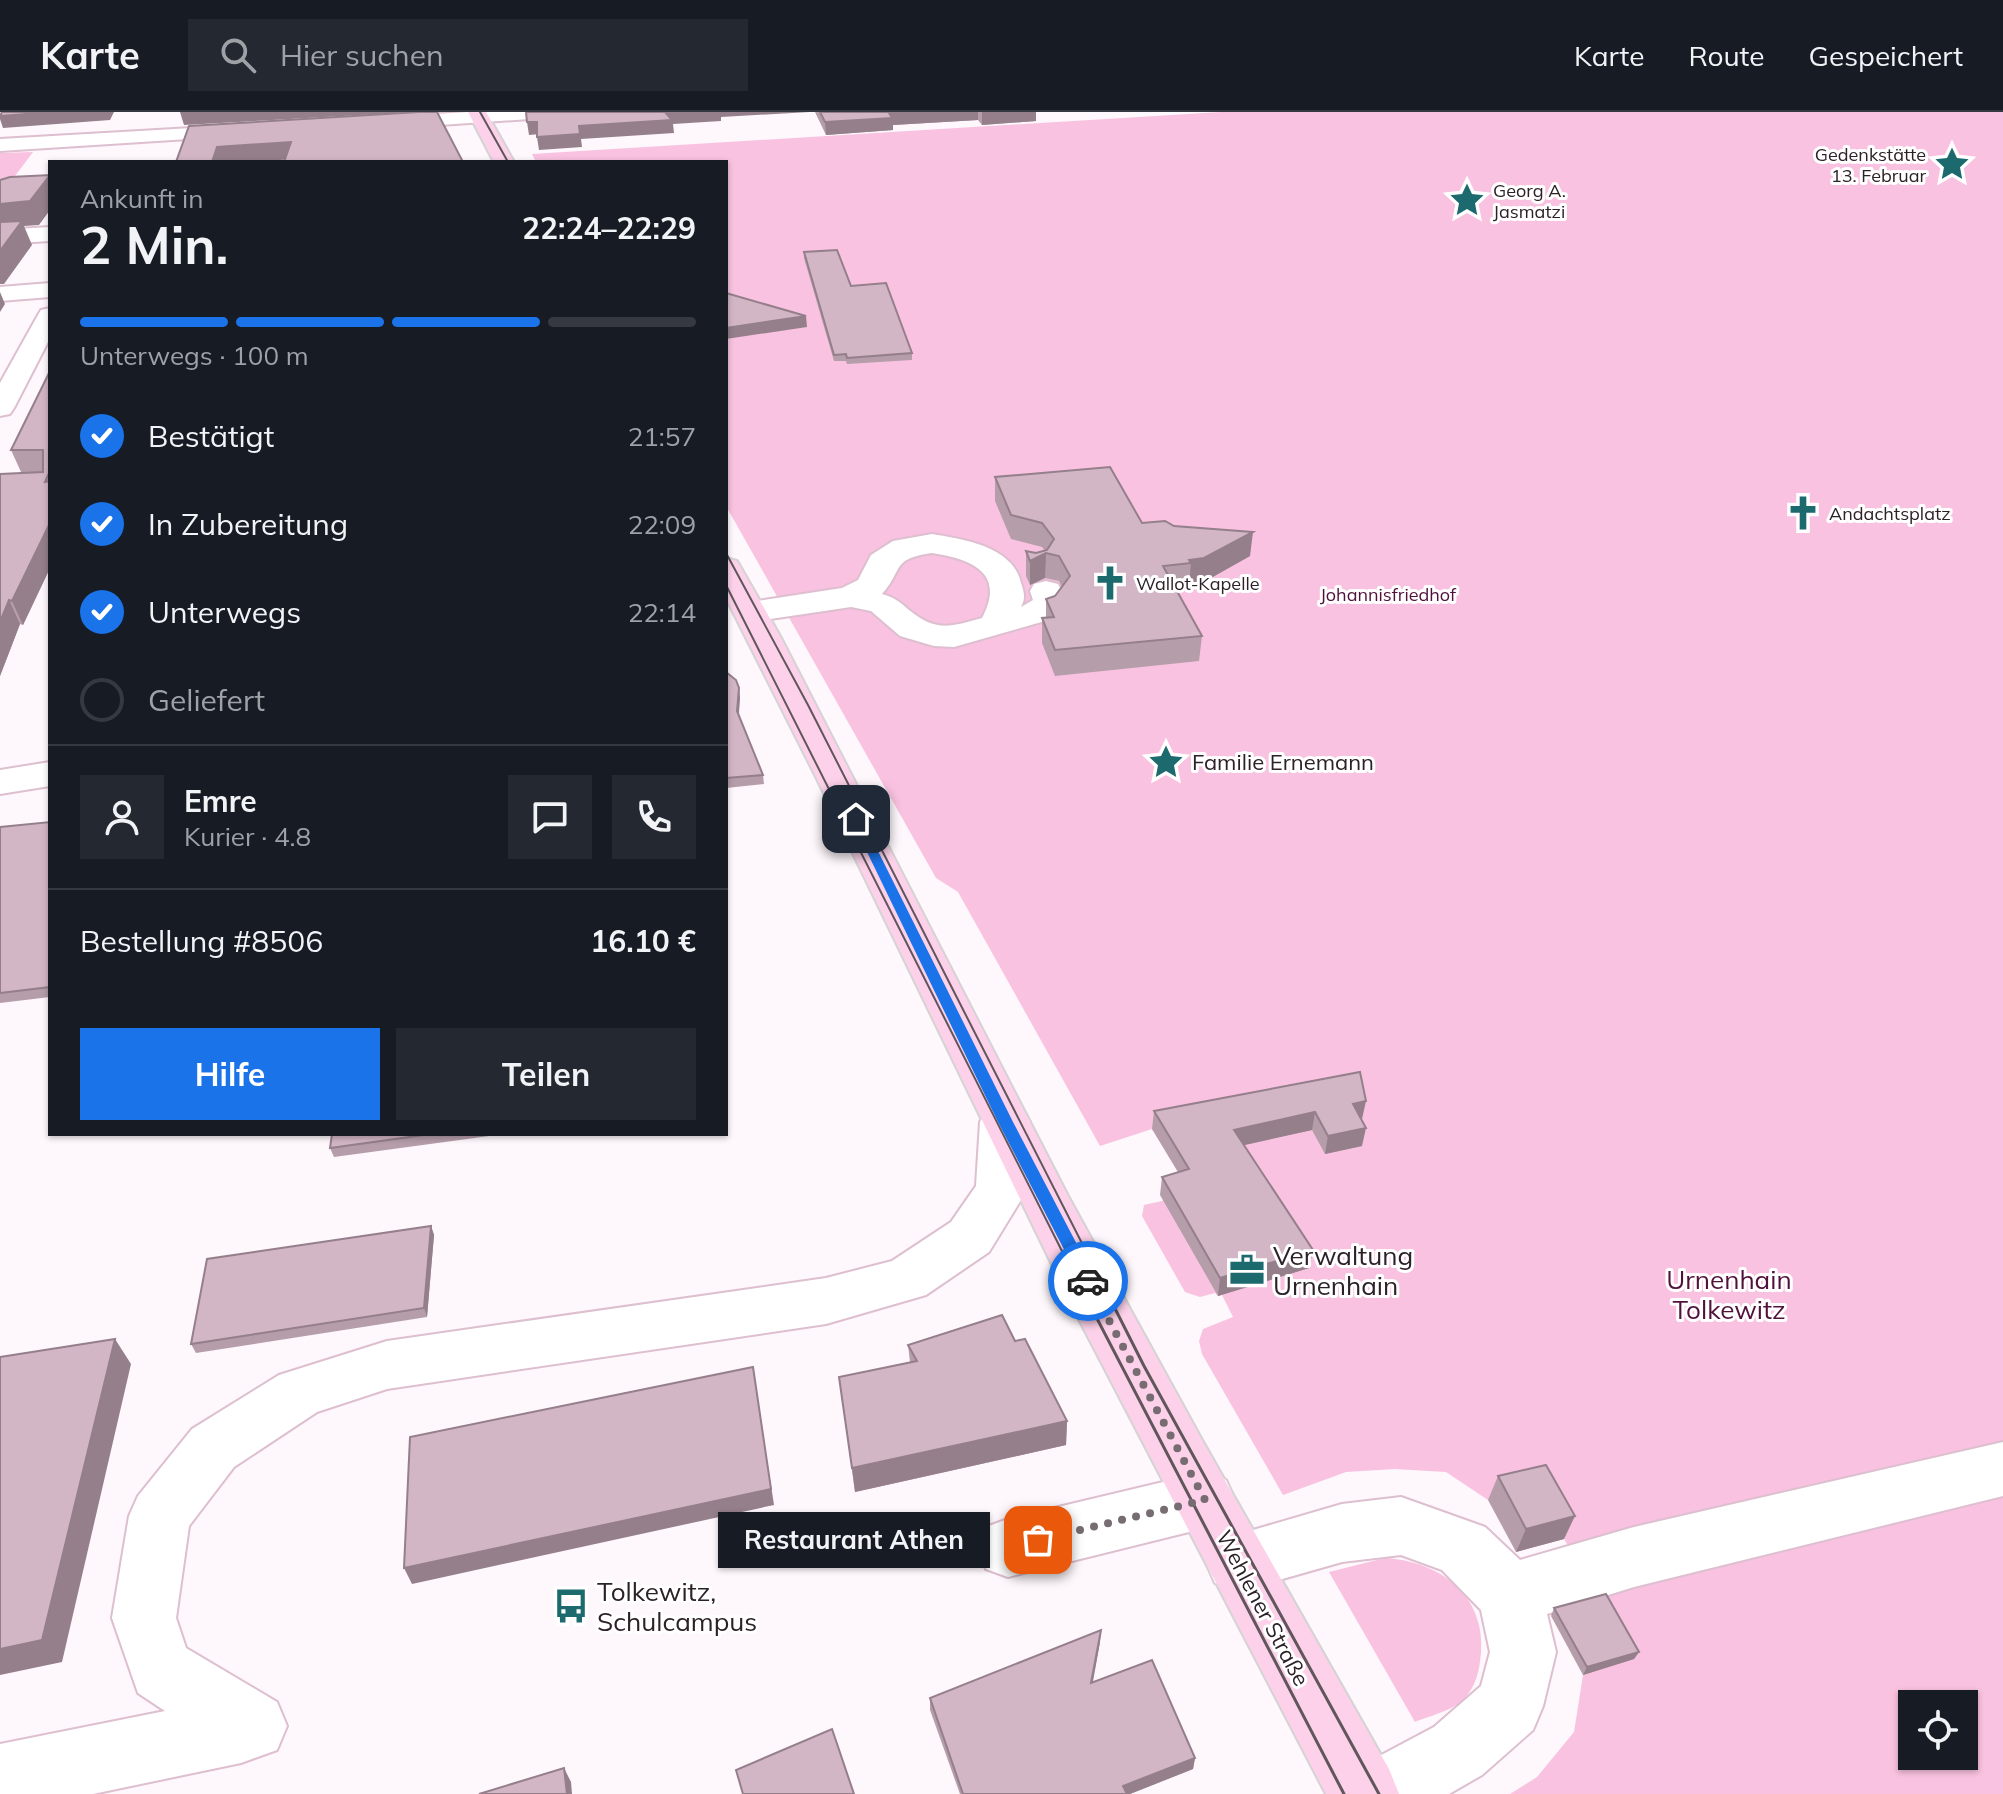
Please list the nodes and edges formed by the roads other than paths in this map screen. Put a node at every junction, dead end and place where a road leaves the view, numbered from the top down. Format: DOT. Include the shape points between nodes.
graph roads {
  1 [pos="151,112"];
  2 [pos="558,112"];
  3 [pos="395,113"];
  4 [pos="478,114"];
  5 [pos="135,137"];
  6 [pos="47,142"];
  7 [pos="0,145"];
  8 [pos="238,152"];
  9 [pos="125,160"];
  10 [pos="503,160"];
  11 [pos="33,162"];
  12 [pos="48,234"];
  13 [pos="0,237"];
  14 [pos="48,290"];
  15 [pos="0,294"];
  16 [pos="47,328"];
  17 [pos="14,337"];
  18 [pos="0,408"];
  19 [pos="966,548"];
  20 [pos="1021,553"];
  21 [pos="728,572"];
  22 [pos="1046,591"];
  23 [pos="851,597"];
  24 [pos="751,612"];
  25 [pos="995,625"];
  26 [pos="48,774"];
  27 [pos="0,782"];
  28 [pos="1005,1122"];
  29 [pos="2003,1469"];
  30 [pos="1205,1500"];
  31 [pos="1008,1548"];
  32 [pos="1237,1562"];
  33 [pos="1510,1594"];
  34 [pos="0,1779"];
  35 [pos="1364,1794"];
  36 [pos="1380,1794"];
  1 -- 5 [label="street"];
  2 -- 4 [label="street"];
  3 -- 4 [label="street" via="361,120"];
  4 -- 10 [label="main road"];
  5 -- 6 [label="street"];
  5 -- 8 [label="street" via="255,130"];
  5 -- 9 [label="street"];
  6 -- 7 [label="street"];
  6 -- 11 [label="street"];
  12 -- 13 [label="street"];
  14 -- 15 [label="street"];
  16 -- 17 [label="street"];
  16 -- 18 [label="street"];
  19 -- 20 [label="street"];
  19 -- 23 [label="street" via="943,543 901,550 878,566 872,586"];
  19 -- 25 [label="street" via="986,559 1009,588 1010,602"];
  21 -- 24 [label="main road, Wehlener Straße"];
  22 -- 25 [label="street" via="1050,602 1040,612"];
  23 -- 24 [label="street"];
  23 -- 25 [label="street" via="882,604 912,629 934,636 954,637"];
  24 -- 28 [label="main road, Wehlener Straße"];
  26 -- 27 [label="street"];
  28 -- 30 [label="main road, Wehlener Straße"];
  28 -- 34 [label="street" via="1001,1190 970,1237 907,1279 826,1301 387,1365 299,1393 213,1448 160,1516 144,1618 161,1670 247,1728"];
  29 -- 33 [label="street" via="1621,1561"];
  30 -- 31 [label="street"];
  30 -- 32 [label="main road, Wehlener Straße"];
  32 -- 33 [label="street" via="1342,1533 1401,1526 1463,1548"];
  32 -- 35 [label="main road, Wehlener Straße"];
  33 -- 36 [label="street" via="1523,1652 1509,1706 1458,1751"];
}
